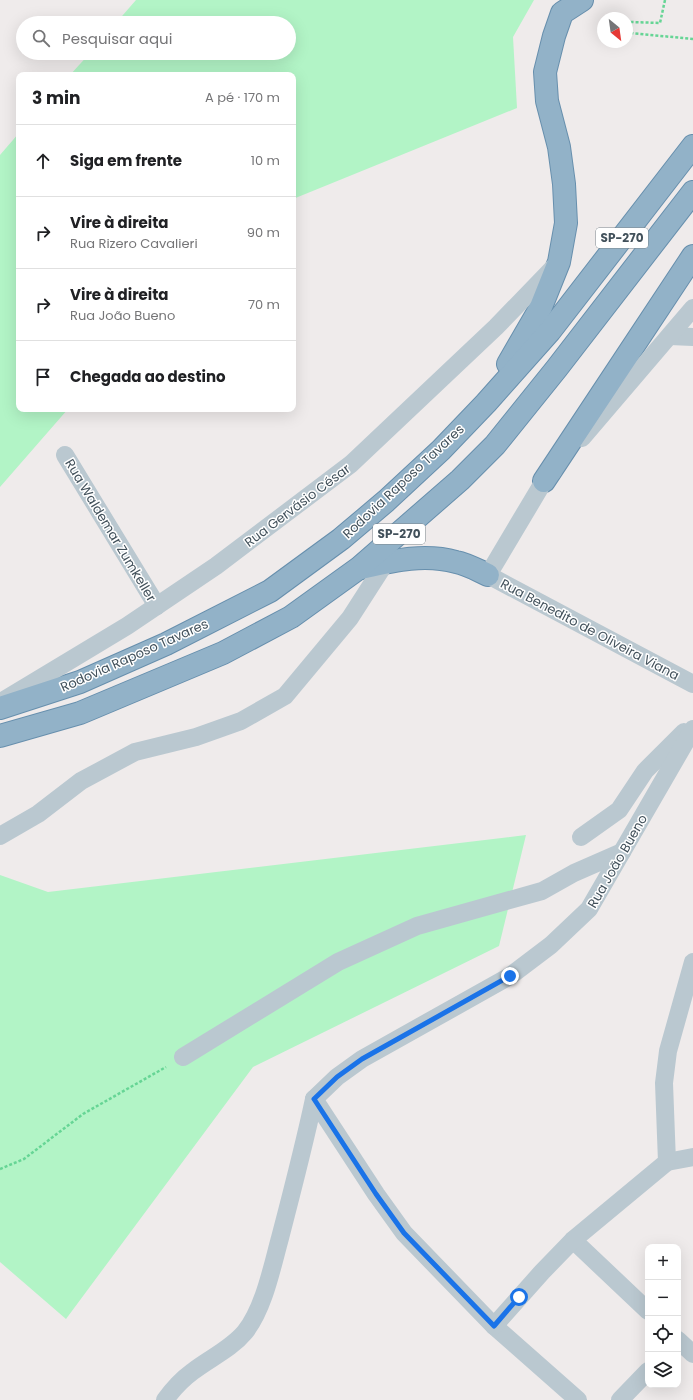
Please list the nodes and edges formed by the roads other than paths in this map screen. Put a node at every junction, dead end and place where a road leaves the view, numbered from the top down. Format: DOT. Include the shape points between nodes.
graph roads {
  1 [pos="582,0"];
  2 [pos="693,146"];
  3 [pos="693,192"];
  4 [pos="693,256"];
  5 [pos="559,262"];
  6 [pos="693,308"];
  7 [pos="670,336"];
  8 [pos="693,337"];
  9 [pos="486,403"];
  10 [pos="65,455"];
  11 [pos="544,481"];
  12 [pos="386,562"];
  13 [pos="359,568"];
  14 [pos="488,574"];
  15 [pos="157,606"];
  16 [pos="693,684"];
  17 [pos="0,702"];
  18 [pos="0,708"];
  19 [pos="693,723"];
  20 [pos="693,729"];
  21 [pos="0,736"];
  22 [pos="0,836"];
  23 [pos="581,837"];
  24 [pos="622,852"];
  25 [pos="693,962"];
  26 [pos="182,1057"];
  27 [pos="314,1099"];
  28 [pos="693,1157"];
  29 [pos="667,1162"];
  30 [pos="573,1240"];
  31 [pos="645,1308"];
  32 [pos="494,1326"];
  33 [pos="681,1343"];
  34 [pos="693,1354"];
  35 [pos="645,1374"];
  36 [pos="165,1400"];
  37 [pos="578,1400"];
  38 [pos="620,1400"];
  1 -- 5 [label="highway" via="562,13 545,72 547,101 559,147 564,184 566,223"];
  2 -- 9 [label="highway, Rodovia Raposo Tavares / SP-270" via="550,331"];
  3 -- 13 [label="highway, SP-270" via="495,445"];
  4 -- 11 [label="highway"];
  5 -- 9 [label="highway" via="540,307"];
  5 -- 15 [label="street, Rua Gervásio César" via="496,327 351,464 216,566"];
  6 -- 7 [label="street"];
  7 -- 8 [label="street"];
  7 -- 11 [label="street"];
  9 -- 18 [label="highway, Rodovia Raposo Tavares / SP-270" via="386,502 270,591 166,644 80,682"];
  10 -- 15 [label="street, Rua Waldemar Zumkeller"];
  11 -- 14 [label="street"];
  12 -- 13 [label="highway"];
  12 -- 14 [label="highway" via="430,557 457,562"];
  12 -- 22 [label="street" via="350,618 285,696 241,721 196,737 135,752 81,781 38,814"];
  13 -- 21 [label="highway, SP-270" via="291,617 223,653 80,713"];
  14 -- 16 [label="street, Rua Benedito de Oliveira Viana"];
  15 -- 17 [label="street, Rua Gervásio César"];
  19 -- 23 [label="street" via="645,771 619,810"];
  20 -- 24 [label="street, Rua João Bueno"];
  24 -- 26 [label="street" via="574,873 542,891 417,926 338,962"];
  24 -- 27 [label="street, Rua João Bueno" via="589,909 551,945 510,976 362,1059 337,1077"];
  25 -- 29 [label="street" via="668,1051 664,1083"];
  27 -- 32 [label="street" via="404,1233"];
  27 -- 36 [label="street" via="271,1272 258,1310 245,1331 223,1352 175,1386"];
  28 -- 29 [label="street"];
  29 -- 30 [label="street"];
  30 -- 31 [label="street"];
  30 -- 32 [label="street"];
  32 -- 37 [label="street"];
  33 -- 34 [label="street"];
  35 -- 38 [label="street"];
}
